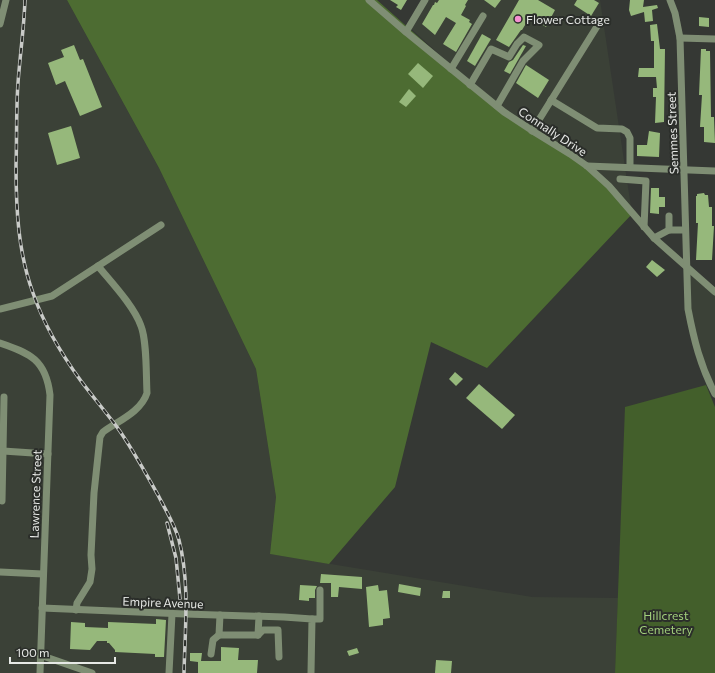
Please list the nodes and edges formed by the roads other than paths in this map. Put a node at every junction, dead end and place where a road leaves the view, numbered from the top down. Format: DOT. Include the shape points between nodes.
graph roads {
  1 [pos="6,0"];
  2 [pos="369,0"];
  3 [pos="425,0"];
  4 [pos="670,0"];
  5 [pos="483,16"];
  6 [pos="601,20"];
  7 [pos="0,24"];
  8 [pos="406,32"];
  9 [pos="680,38"];
  10 [pos="715,39"];
  11 [pos="451,69"];
  12 [pos="470,84"];
  13 [pos="551,100"];
  14 [pos="497,106"];
  15 [pos="532,131"];
  16 [pos="587,166"];
  17 [pos="630,167"];
  18 [pos="684,170"];
  19 [pos="715,171"];
  20 [pos="620,179"];
  21 [pos="670,216"];
  22 [pos="161,226"];
  23 [pos="644,227"];
  24 [pos="669,230"];
  25 [pos="685,230"];
  26 [pos="654,238"];
  27 [pos="98,266"];
  28 [pos="686,267"];
  29 [pos="715,292"];
  30 [pos="0,309"];
  31 [pos="0,343"];
  32 [pos="715,394"];
  33 [pos="4,397"];
  34 [pos="3,451"];
  35 [pos="48,454"];
  36 [pos="2,501"];
  37 [pos="0,572"];
  38 [pos="43,574"];
  39 [pos="320,590"];
  40 [pos="42,608"];
  41 [pos="76,610"];
  42 [pos="172,614"];
  43 [pos="220,615"];
  44 [pos="259,616"];
  45 [pos="312,619"];
  46 [pos="219,635"];
  47 [pos="258,635"];
  48 [pos="211,654"];
  49 [pos="40,655"];
  50 [pos="279,657"];
  51 [pos="40,673"];
  52 [pos="92,673"];
  53 [pos="169,673"];
  54 [pos="311,673"];
  1 -- 7 [label="street"];
  2 -- 8 [label="street, Connally Drive"];
  3 -- 8 [label="street"];
  4 -- 9 [label="street, Semmes Street"];
  5 -- 11 [label="street"];
  6 -- 13 [label="street"];
  8 -- 11 [label="street, Connally Drive"];
  9 -- 10 [label="street"];
  9 -- 18 [label="street, Semmes Street"];
  11 -- 12 [label="street, Connally Drive"];
  12 -- 14 [label="street, Connally Drive"];
  12 -- 14 [label="street" via="491,49 509,57 524,37 539,45 523,61"];
  13 -- 15 [label="street"];
  13 -- 17 [label="street" via="597,128 622,129 627,132 630,138"];
  14 -- 15 [label="street, Connally Drive"];
  15 -- 16 [label="street, Connally Drive"];
  16 -- 17 [label="street"];
  16 -- 23 [label="street, Connally Drive" via="609,186"];
  17 -- 18 [label="street"];
  18 -- 19 [label="street"];
  18 -- 25 [label="street, Semmes Street"];
  20 -- 23 [label="street" via="646,181"];
  21 -- 24 [label="street"];
  22 -- 27 [label="street"];
  23 -- 26 [label="street, Connally Drive"];
  24 -- 25 [label="street"];
  24 -- 26 [label="street"];
  25 -- 28 [label="street, Semmes Street"];
  26 -- 28 [label="street, Connally Drive"];
  27 -- 30 [label="street" via="52,296"];
  27 -- 41 [label="street" via="127,301 141,325 144,335 147,393 145,401 137,409 103,432 100,437 94,493 91,576"];
  28 -- 29 [label="street, Connally Drive"];
  28 -- 32 [label="street, Semmes Street" via="688,309 695,346"];
  31 -- 35 [label="street, Lawrence Street" via="31,356 41,367 48,382"];
  33 -- 34 [label="street"];
  34 -- 35 [label="street"];
  34 -- 36 [label="street"];
  35 -- 38 [label="street, Lawrence Street"];
  37 -- 38 [label="street"];
  38 -- 40 [label="street, Lawrence Street"];
  39 -- 45 [label="street" via="320,620"];
  40 -- 41 [label="street, Empire Avenue"];
  40 -- 49 [label="street, Lawrence Street"];
  41 -- 42 [label="street, Empire Avenue"];
  42 -- 43 [label="street, Empire Avenue"];
  42 -- 53 [label="street"];
  43 -- 44 [label="street, Empire Avenue"];
  43 -- 46 [label="street"];
  44 -- 45 [label="street, Empire Avenue"];
  44 -- 47 [label="street"];
  45 -- 54 [label="street"];
  46 -- 47 [label="street"];
  46 -- 48 [label="street" via="213,640"];
  47 -- 50 [label="street" via="263,630 278,630"];
  49 -- 51 [label="street, Lawrence Street"];
  49 -- 52 [label="street"];
}
